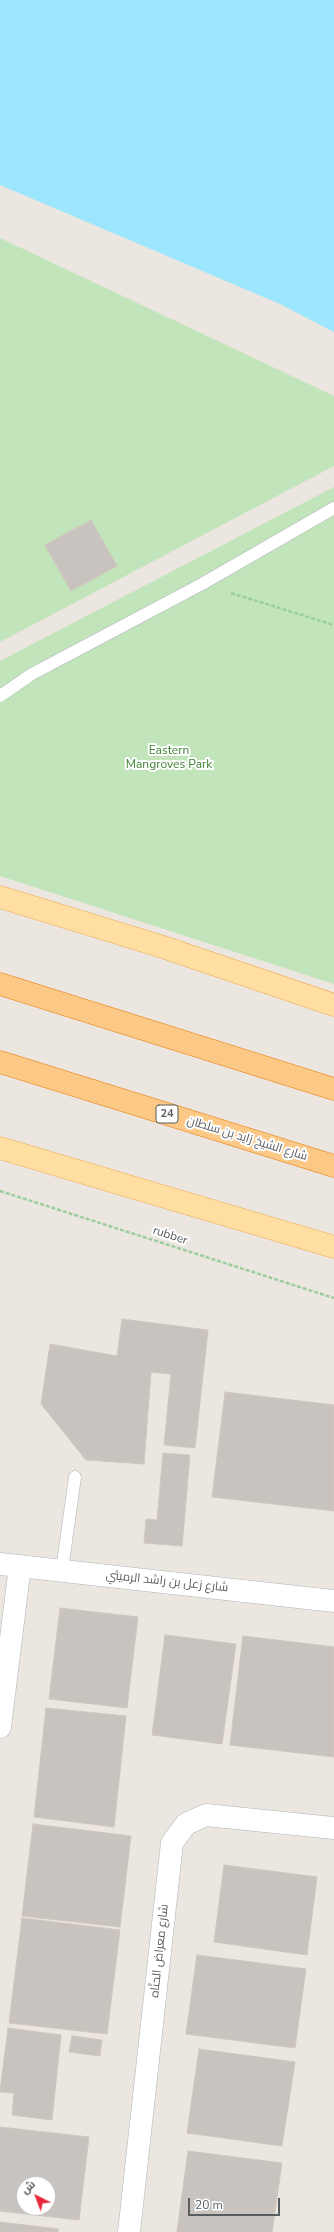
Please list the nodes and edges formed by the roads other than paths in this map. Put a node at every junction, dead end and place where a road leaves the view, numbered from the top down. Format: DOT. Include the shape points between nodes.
graph roads {
  1 [pos="334,508"];
  2 [pos="0,696"];
  3 [pos="0,898"];
  4 [pos="0,984"];
  5 [pos="334,1005"];
  6 [pos="0,1062"];
  7 [pos="334,1089"];
  8 [pos="0,1148"];
  9 [pos="334,1166"];
  10 [pos="334,1247"];
  11 [pos="75,1478"];
  12 [pos="10,1565"];
  13 [pos="62,1570"];
  14 [pos="334,1601"];
  15 [pos="0,1727"];
  16 [pos="334,1828"];
  17 [pos="128,2232"];
  1 -- 2 [label="lane" via="202,584 32,674"];
  3 -- 5 [label="main road" via="160,946"];
  4 -- 7 [label="highway"];
  6 -- 9 [label="highway, شارع الشيخ زايد بن سلطان / 24"];
  8 -- 10 [label="main road"];
  11 -- 13 [label="lane"];
  12 -- 13 [label="street, شارع زعل بن راشد الرميثي"];
  12 -- 15 [label="street"];
  13 -- 14 [label="street, شارع زعل بن راشد الرميثي"];
  16 -- 17 [label="street, شارع معراض الحنَّاه" via="206,1815 186,1824 172,1843"];
}
